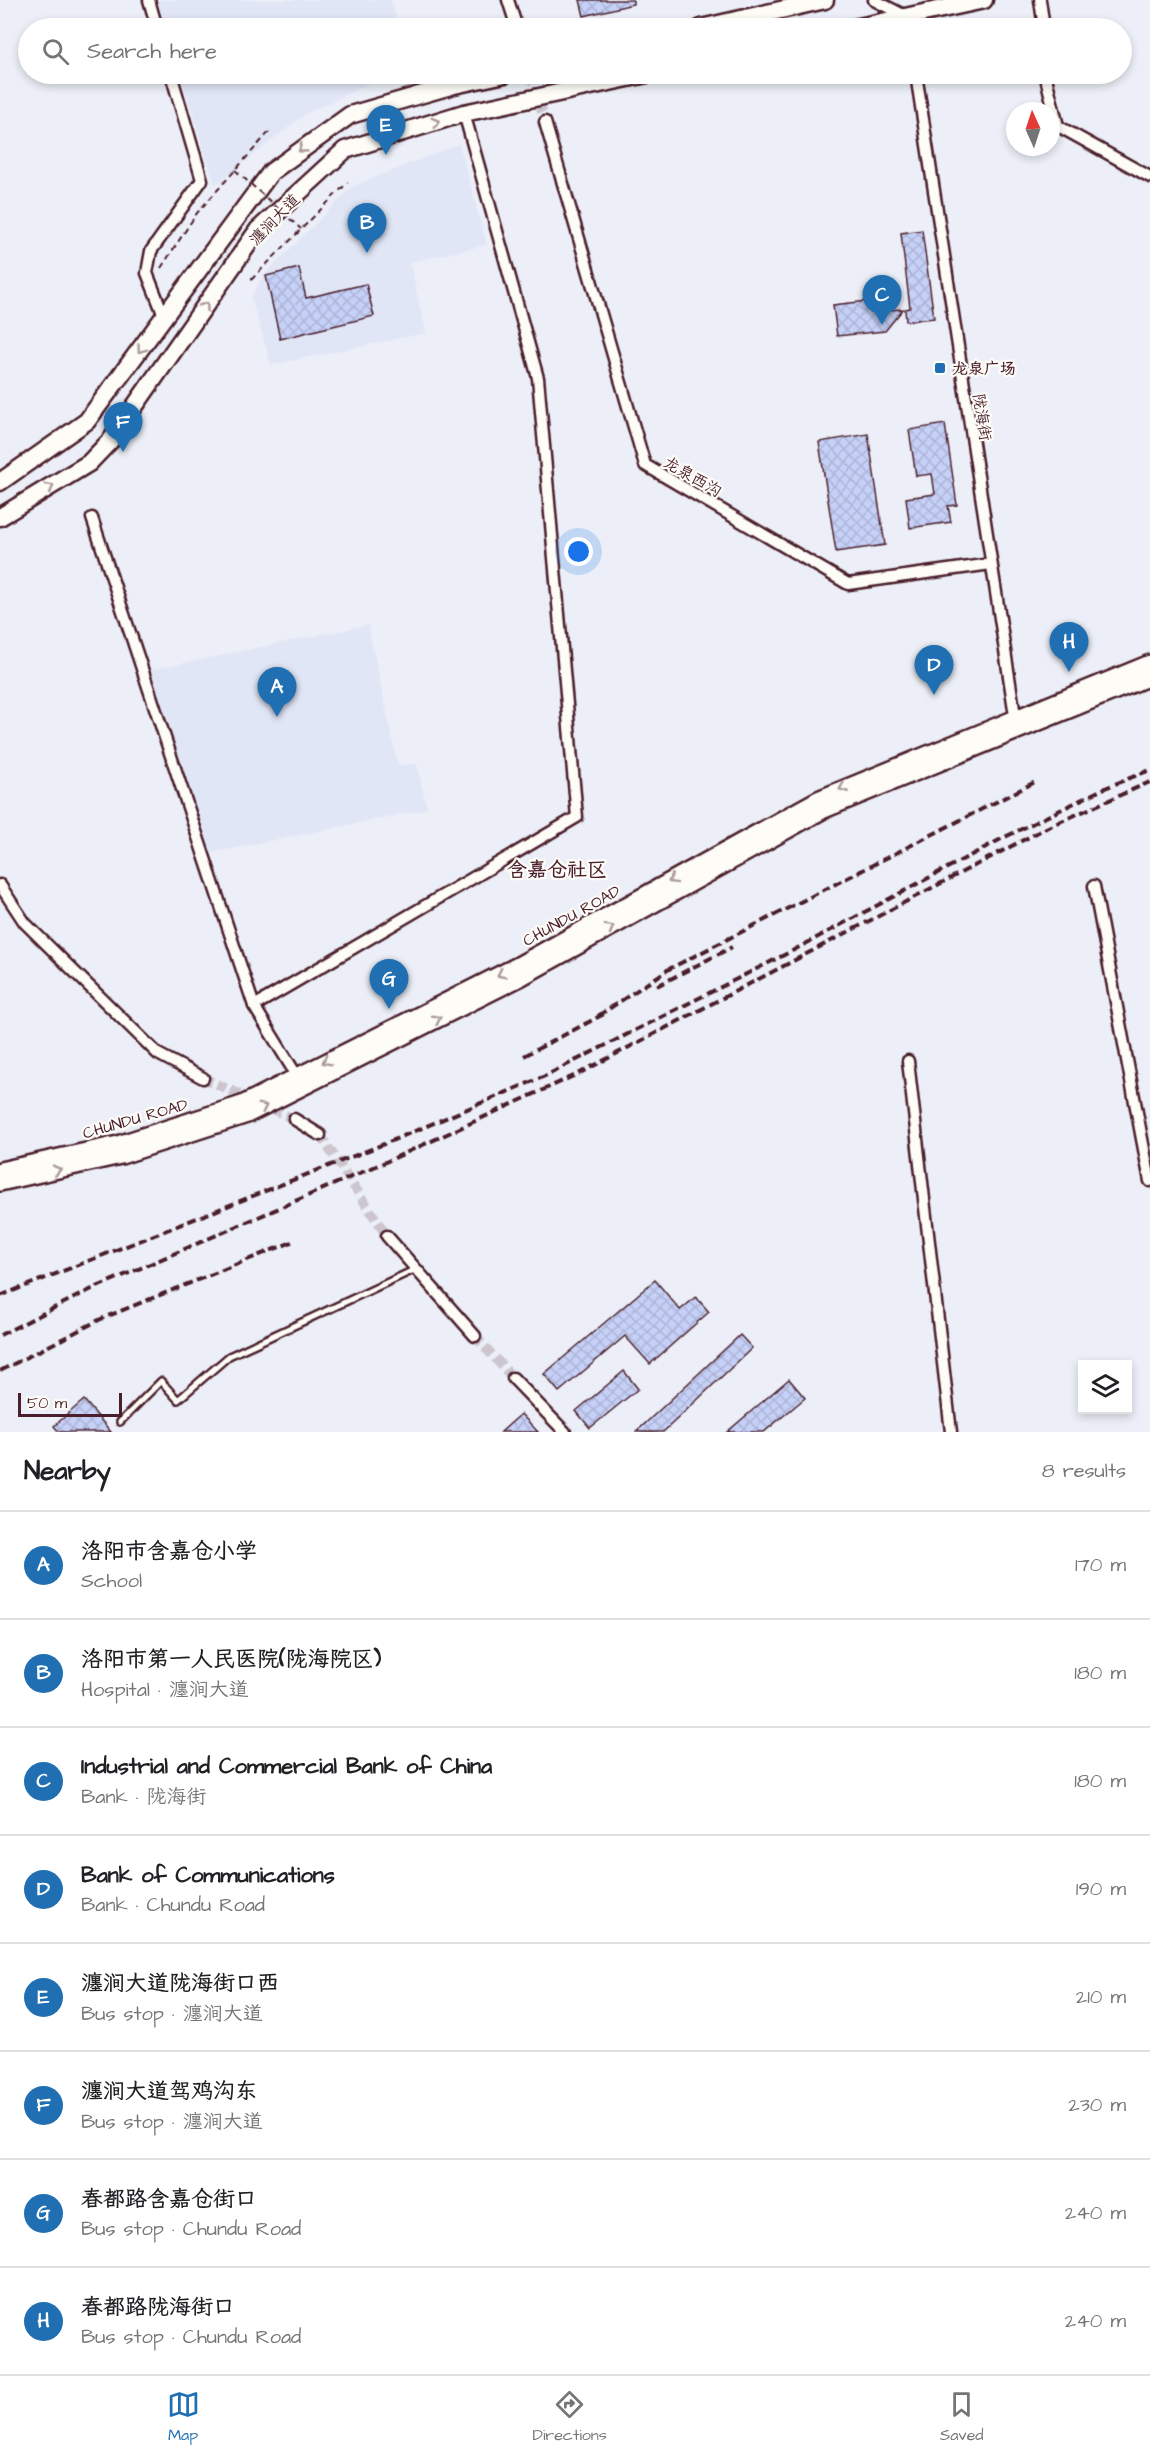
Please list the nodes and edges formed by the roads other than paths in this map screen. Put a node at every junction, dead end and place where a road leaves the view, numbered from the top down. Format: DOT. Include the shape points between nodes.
graph roads {
  1 [pos="149,0"];
  2 [pos="508,0"];
  3 [pos="825,0"];
  4 [pos="874,0"];
  5 [pos="984,0"];
  6 [pos="1040,0"];
  7 [pos="154,18"];
  8 [pos="514,18"];
  9 [pos="745,18"];
  10 [pos="901,18"];
  11 [pos="925,18"];
  12 [pos="1043,18"];
  13 [pos="174,84"];
  14 [pos="459,84"];
  15 [pos="600,84"];
  16 [pos="918,84"];
  17 [pos="1048,84"];
  18 [pos="464,113"];
  19 [pos="545,122"];
  20 [pos="1150,177"];
  21 [pos="165,316"];
  22 [pos="0,482"];
  23 [pos="0,517"];
  24 [pos="92,518"];
  25 [pos="991,564"];
  26 [pos="1150,663"];
  27 [pos="1150,677"];
  28 [pos="1017,724"];
  29 [pos="0,885"];
  30 [pos="1094,886"];
  31 [pos="254,1006"];
  32 [pos="908,1061"];
  33 [pos="203,1078"];
  34 [pos="300,1082"];
  35 [pos="294,1119"];
  36 [pos="320,1135"];
  37 [pos="0,1170"];
  38 [pos="1150,1181"];
  39 [pos="0,1183"];
  40 [pos="387,1236"];
  41 [pos="416,1269"];
  42 [pos="475,1336"];
  43 [pos="513,1378"];
  44 [pos="120,1422"];
  45 [pos="565,1432"];
  46 [pos="951,1432"];
  1 -- 7 [label="street"];
  2 -- 8 [label="street"];
  3 -- 9 [label="main road"];
  4 -- 10 [label="street"];
  5 -- 11 [label="main road"];
  6 -- 12 [label="street"];
  13 -- 21 [label="street" via="202,180 151,251 147,273"];
  14 -- 21 [label="main road, 瀍涧大道, one-way" via="350,115 271,172"];
  15 -- 18 [label="main road, 瀍涧大道"];
  16 -- 25 [label="street, 陇海街"];
  17 -- 20 [label="street" via="1058,126"];
  23 -- 18 [label="main road, 瀍涧大道, one-way" via="89,463 111,440 258,230 345,150"];
  18 -- 31 [label="street" via="538,378 577,817"];
  19 -- 25 [label="street, 龙泉西沟" via="645,465 848,584"];
  21 -- 22 [label="main road, 瀍涧大道, one-way" via="87,421"];
  24 -- 31 [label="street"];
  25 -- 28 [label="street, 陇海街"];
  26 -- 28 [label="main road, CHUNDU ROAD"];
  27 -- 28 [label="main road, CHUNDU ROAD"];
  28 -- 34 [label="main road, CHUNDU ROAD" via="818,799"];
  29 -- 33 [label="street" via="25,923 158,1054"];
  30 -- 38 [label="street"];
  31 -- 34 [label="street"];
  32 -- 46 [label="street"];
  34 -- 37 [label="main road, CHUNDU ROAD" via="118,1144"];
  39 -- 34 [label="main road, CHUNDU ROAD, one-way" via="121,1156 247,1115"];
  35 -- 36 [label="street"];
  40 -- 41 [label="street"];
  41 -- 42 [label="street"];
  41 -- 44 [label="lane" via="229,1356 178,1400 161,1381"];
  43 -- 45 [label="street"];
}
